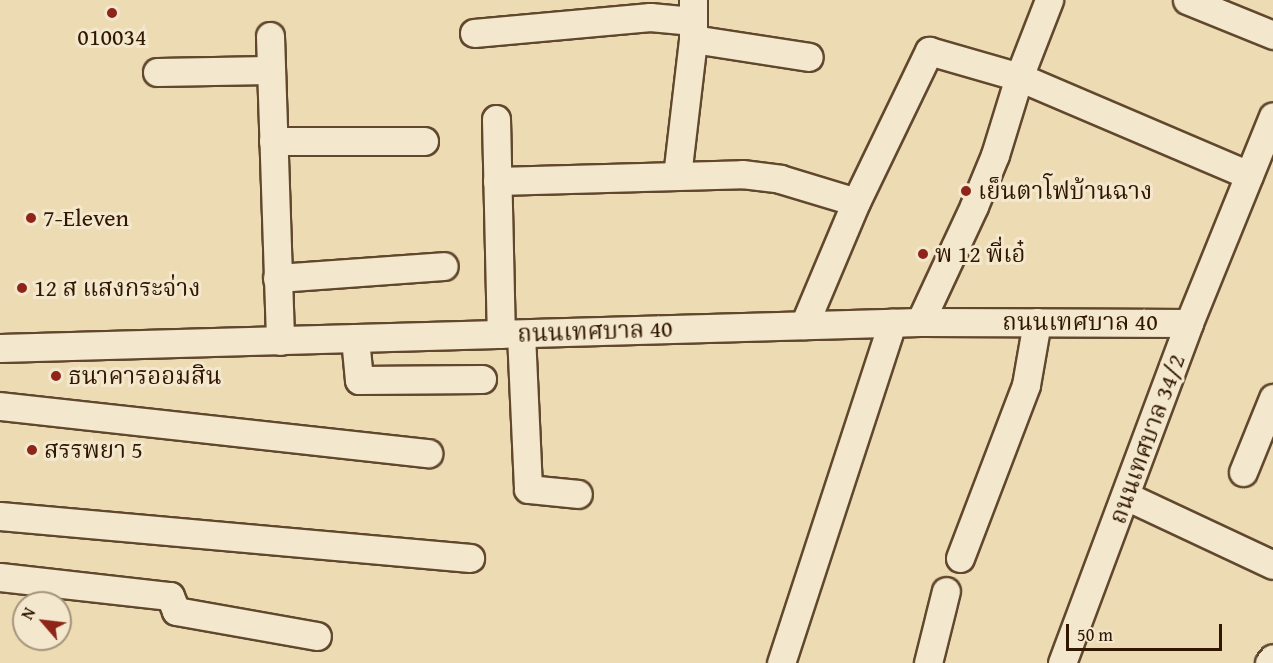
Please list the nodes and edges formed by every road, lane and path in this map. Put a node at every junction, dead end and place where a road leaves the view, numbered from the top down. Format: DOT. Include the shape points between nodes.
graph roads {
  1 [pos="1049,0"];
  2 [pos="1186,0"];
  3 [pos="1222,6"];
  4 [pos="693,20"];
  5 [pos="474,33"];
  6 [pos="1273,35"];
  7 [pos="270,36"];
  8 [pos="808,57"];
  9 [pos="270,70"];
  10 [pos="157,72"];
  11 [pos="1019,77"];
  12 [pos="1273,116"];
  13 [pos="496,119"];
  14 [pos="273,141"];
  15 [pos="424,141"];
  16 [pos="1249,175"];
  17 [pos="677,176"];
  18 [pos="497,182"];
  19 [pos="856,202"];
  20 [pos="444,266"];
  21 [pos="277,278"];
  22 [pos="892,322"];
  23 [pos="920,322"];
  24 [pos="1037,322"];
  25 [pos="1189,323"];
  26 [pos="804,325"];
  27 [pos="511,334"];
  28 [pos="355,338"];
  29 [pos="280,341"];
  30 [pos="0,348"];
  31 [pos="482,379"];
  32 [pos="1273,398"];
  33 [pos="0,406"];
  34 [pos="428,453"];
  35 [pos="1243,472"];
  36 [pos="578,494"];
  37 [pos="1126,496"];
  38 [pos="0,516"];
  39 [pos="470,558"];
  40 [pos="960,558"];
  41 [pos="1273,565"];
  42 [pos="0,577"];
  43 [pos="946,591"];
  44 [pos="317,636"];
  45 [pos="1273,658"];
  46 [pos="781,663"];
  47 [pos="928,663"];
  48 [pos="1062,663"];
  49 [pos="1269,663"];
  1 -- 11 [label="street"];
  2 -- 3 [label="street"];
  3 -- 6 [label="street"];
  4 -- 5 [label="street" via="650,17"];
  4 -- 8 [label="street"];
  4 -- 17 [label="street"];
  7 -- 9 [label="street"];
  9 -- 10 [label="street"];
  9 -- 14 [label="street"];
  11 -- 16 [label="street"];
  11 -- 19 [label="street" via="929,51"];
  11 -- 23 [label="street" via="995,155"];
  12 -- 16 [label="street, ถนนเทศบาล 34/2"];
  13 -- 18 [label="street"];
  14 -- 15 [label="street"];
  14 -- 21 [label="street"];
  16 -- 25 [label="street, ถนนเทศบาล 34/2"];
  17 -- 18 [label="street"];
  17 -- 19 [label="street" via="742,174 780,179"];
  18 -- 27 [label="street"];
  19 -- 26 [label="street"];
  20 -- 21 [label="street"];
  21 -- 29 [label="street"];
  22 -- 23 [label="street, ถนนเทศบาล 40"];
  22 -- 26 [label="street, ถนนเทศบาล 40"];
  22 -- 46 [label="street"];
  23 -- 24 [label="street, ถนนเทศบาล 40"];
  24 -- 25 [label="street, ถนนเทศบาล 40"];
  24 -- 40 [label="street" via="1026,385"];
  25 -- 37 [label="street, ถนนเทศบาล 34/2"];
  26 -- 27 [label="street, ถนนเทศบาล 40"];
  27 -- 28 [label="street, ถนนเทศบาล 40"];
  27 -- 36 [label="street" via="528,489"];
  28 -- 29 [label="street, ถนนเทศบาล 40"];
  28 -- 31 [label="street" via="359,380"];
  29 -- 30 [label="street, ถนนเทศบาล 40"];
  32 -- 35 [label="street"];
  33 -- 34 [label="street"];
  37 -- 41 [label="street"];
  37 -- 48 [label="street, ถนนเทศบาล 34/2"];
  38 -- 39 [label="street"];
  42 -- 44 [label="street" via="170,596 176,611"];
  43 -- 47 [label="street"];
  45 -- 49 [label="street"];
}
